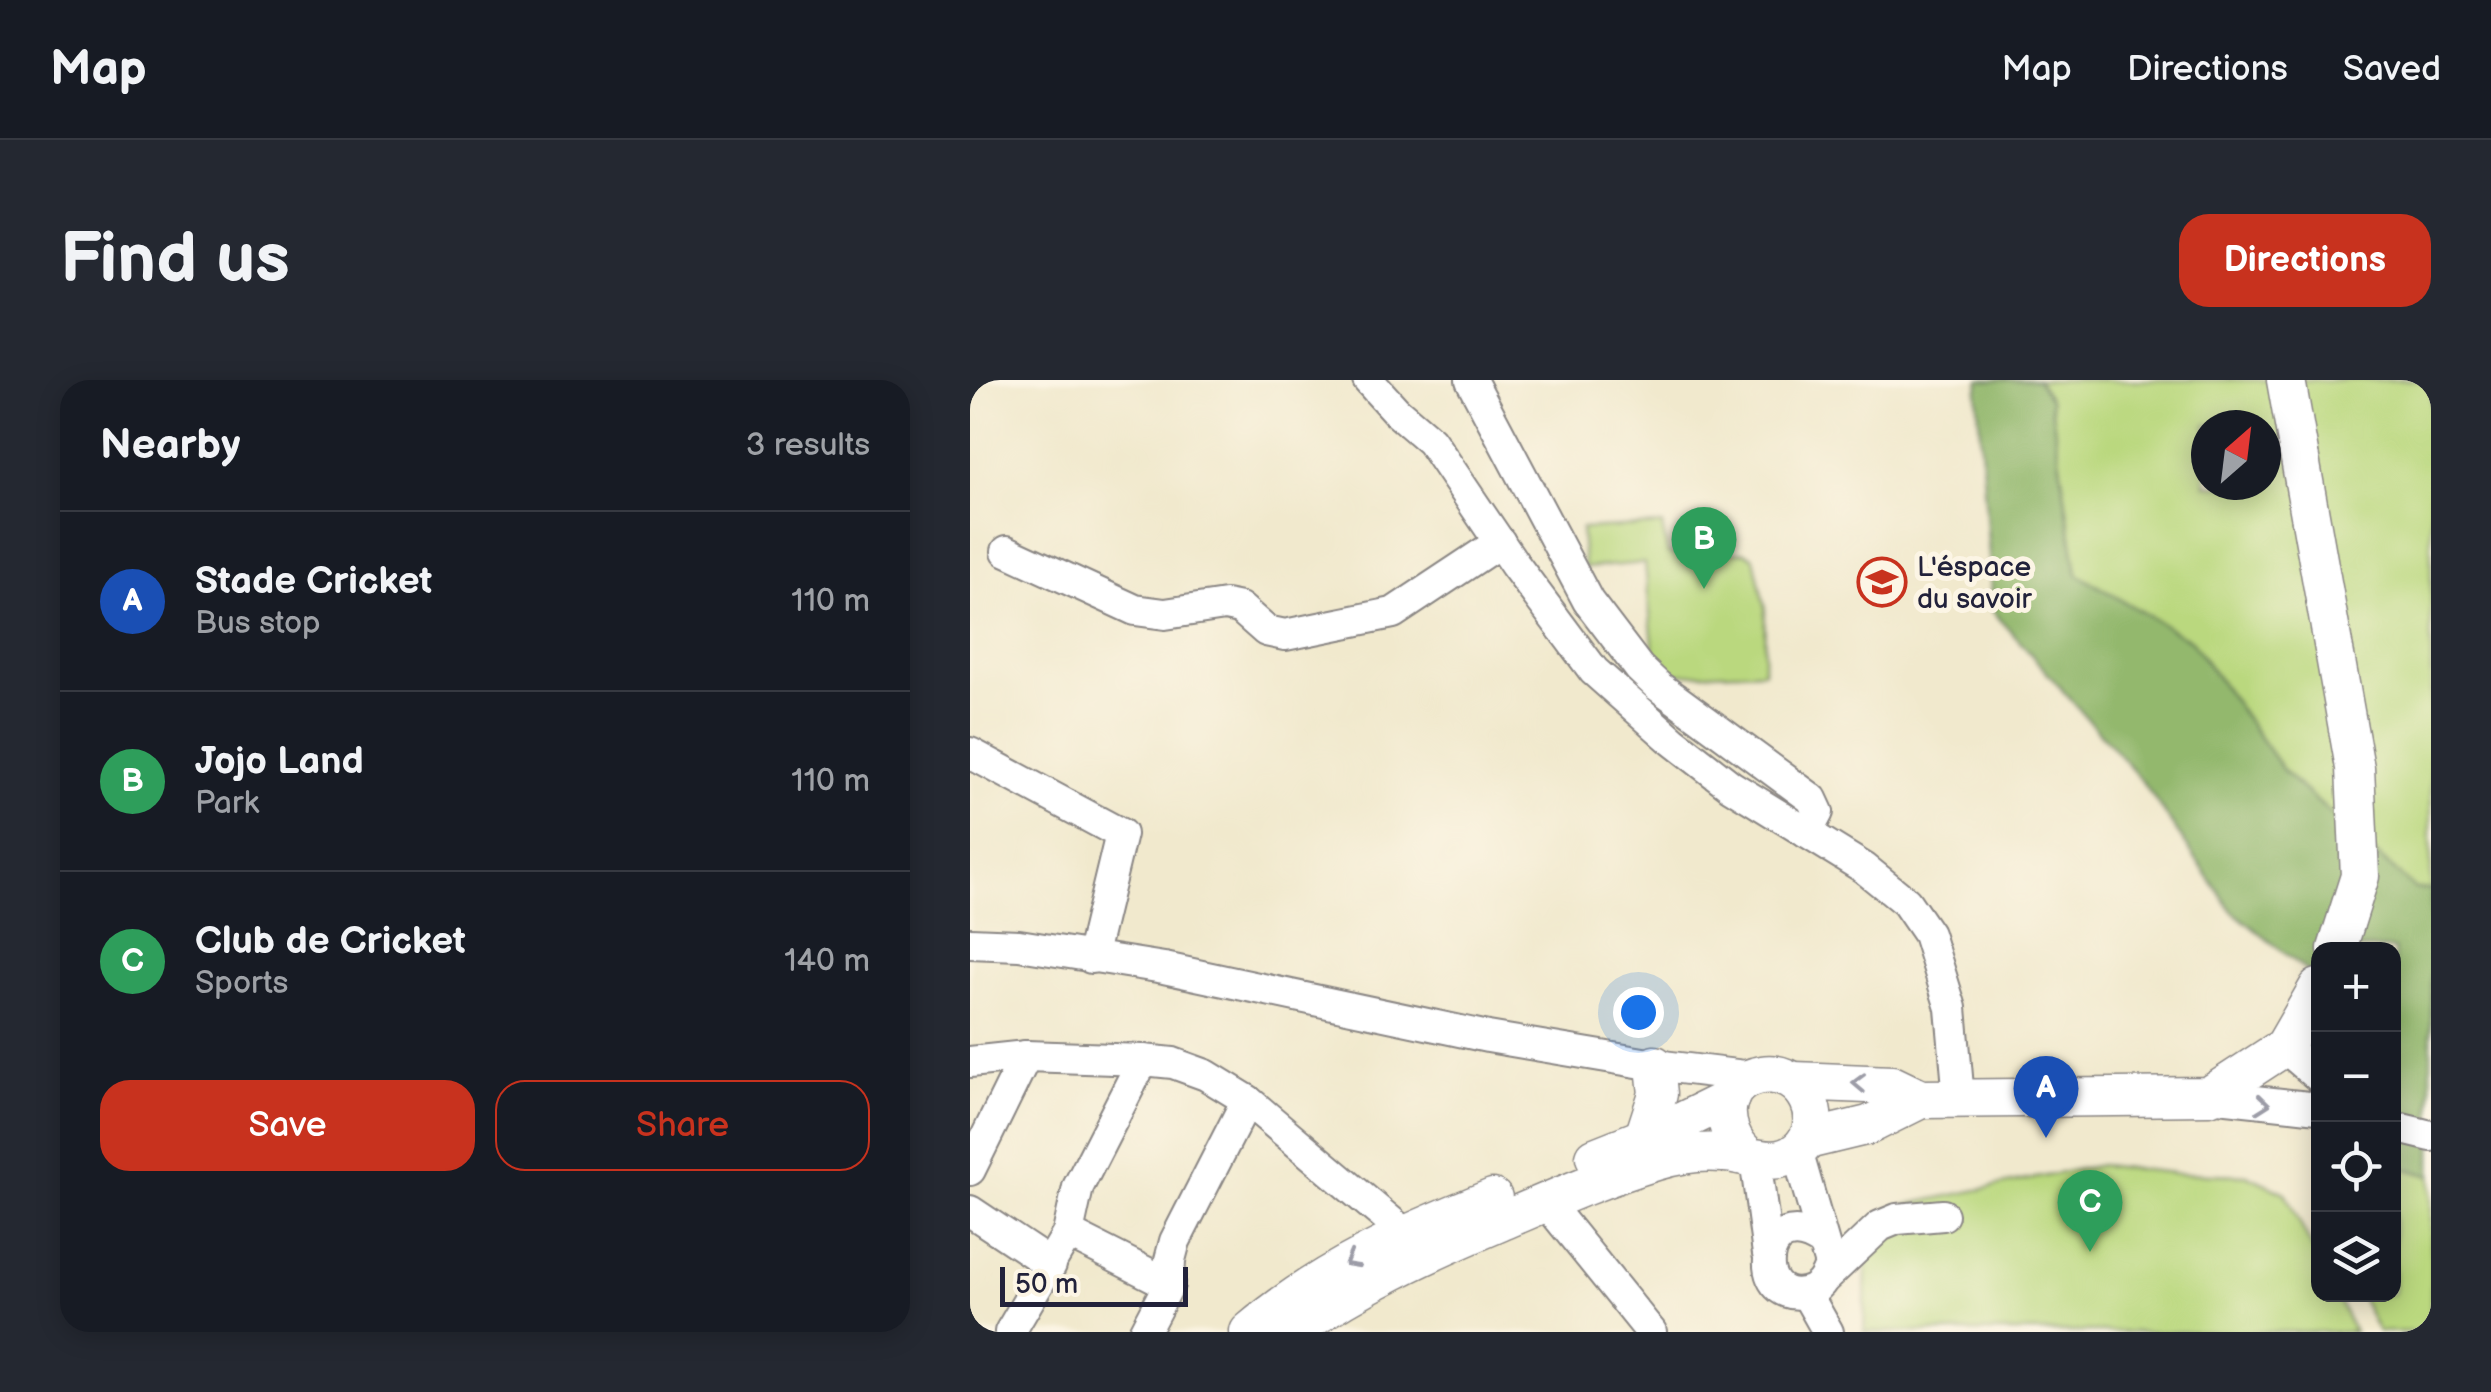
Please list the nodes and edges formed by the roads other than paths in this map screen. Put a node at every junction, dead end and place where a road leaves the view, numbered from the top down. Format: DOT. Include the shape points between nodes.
graph roads {
  1 [pos="1368,380"];
  2 [pos="1471,380"];
  3 [pos="2286,380"];
  4 [pos="1500,542"];
  5 [pos="1006,551"];
  6 [pos="970,753"];
  7 [pos="1807,833"];
  8 [pos="2339,942"];
  9 [pos="970,944"];
  10 [pos="1091,958"];
  11 [pos="2311,1000"];
  12 [pos="2284,1047"];
  13 [pos="1026,1056"];
  14 [pos="1143,1060"];
  15 [pos="970,1062"];
  16 [pos="1655,1064"];
  17 [pos="2311,1070"];
  18 [pos="1794,1082"];
  19 [pos="1741,1087"];
  20 [pos="2209,1096"];
  21 [pos="1921,1099"];
  22 [pos="1959,1099"];
  23 [pos="1248,1100"];
  24 [pos="2311,1107"];
  25 [pos="2401,1129"];
  26 [pos="2431,1136"];
  27 [pos="1644,1137"];
  28 [pos="1802,1145"];
  29 [pos="1751,1156"];
  30 [pos="970,1170"];
  31 [pos="1546,1202"];
  32 [pos="970,1212"];
  33 [pos="1943,1215"];
  34 [pos="1068,1233"];
  35 [pos="1822,1242"];
  36 [pos="1417,1243"];
  37 [pos="1768,1254"];
  38 [pos="1051,1265"];
  39 [pos="1169,1284"];
  40 [pos="1816,1285"];
  41 [pos="1010,1332"];
  42 [pos="1144,1332"];
  43 [pos="1248,1332"];
  44 [pos="1292,1332"];
  45 [pos="1651,1332"];
  46 [pos="1828,1332"];
  1 -- 4 [label="street" via="1431,441"];
  2 -- 7 [label="street" via="1588,601 1658,686 1812,799 1818,812"];
  3 -- 8 [label="main road" via="2355,768 2360,876"];
  4 -- 5 [label="street" via="1394,613 1285,635 1266,630 1240,608 1135,610"];
  4 -- 7 [label="street" via="1594,671 1732,786"];
  6 -- 10 [label="street" via="1121,834"];
  7 -- 22 [label="street" via="1906,902 1928,934 1951,1008"];
  9 -- 10 [label="street" via="1019,944"];
  10 -- 16 [label="street"];
  11 -- 12 [label="main road"];
  12 -- 17 [label="street"];
  12 -- 20 [label="main road"];
  13 -- 14 [label="street"];
  13 -- 15 [label="street"];
  13 -- 30 [label="street"];
  14 -- 23 [label="street" via="1206,1075"];
  14 -- 34 [label="street" via="1078,1187"];
  16 -- 19 [label="street"];
  16 -- 27 [label="main road" via="1658,1094"];
  18 -- 19 [label="main road" via="1781,1075"];
  21 -- 18 [label="main road, one-way" via="1892,1085"];
  18 -- 28 [label="main road" via="1812,1108"];
  19 -- 27 [label="main road"];
  19 -- 29 [label="main road" via="1726,1113 1727,1130"];
  20 -- 22 [label="main road"];
  20 -- 24 [label="street, one-way"];
  21 -- 22 [label="main road"];
  21 -- 28 [label="main road" via="1868,1125"];
  23 -- 36 [label="street"];
  23 -- 39 [label="street" via="1176,1240"];
  25 -- 26 [label="street"];
  27 -- 36 [label="main road"];
  28 -- 29 [label="main road" via="1784,1158"];
  28 -- 35 [label="street"];
  29 -- 31 [label="main road" via="1668,1158"];
  29 -- 37 [label="street"];
  31 -- 36 [label="main road"];
  31 -- 45 [label="street"];
  32 -- 38 [label="street"];
  33 -- 40 [label="street" via="1888,1222"];
  34 -- 38 [label="street"];
  34 -- 39 [label="street"];
  35 -- 37 [label="street" via="1808,1232 1791,1232"];
  35 -- 40 [label="street" via="1830,1266"];
  36 -- 43 [label="main road, one-way" via="1330,1272"];
  36 -- 44 [label="main road"];
  37 -- 40 [label="street" via="1781,1288 1793,1293"];
  38 -- 41 [label="street"];
  39 -- 42 [label="street"];
  40 -- 46 [label="street"];
}
